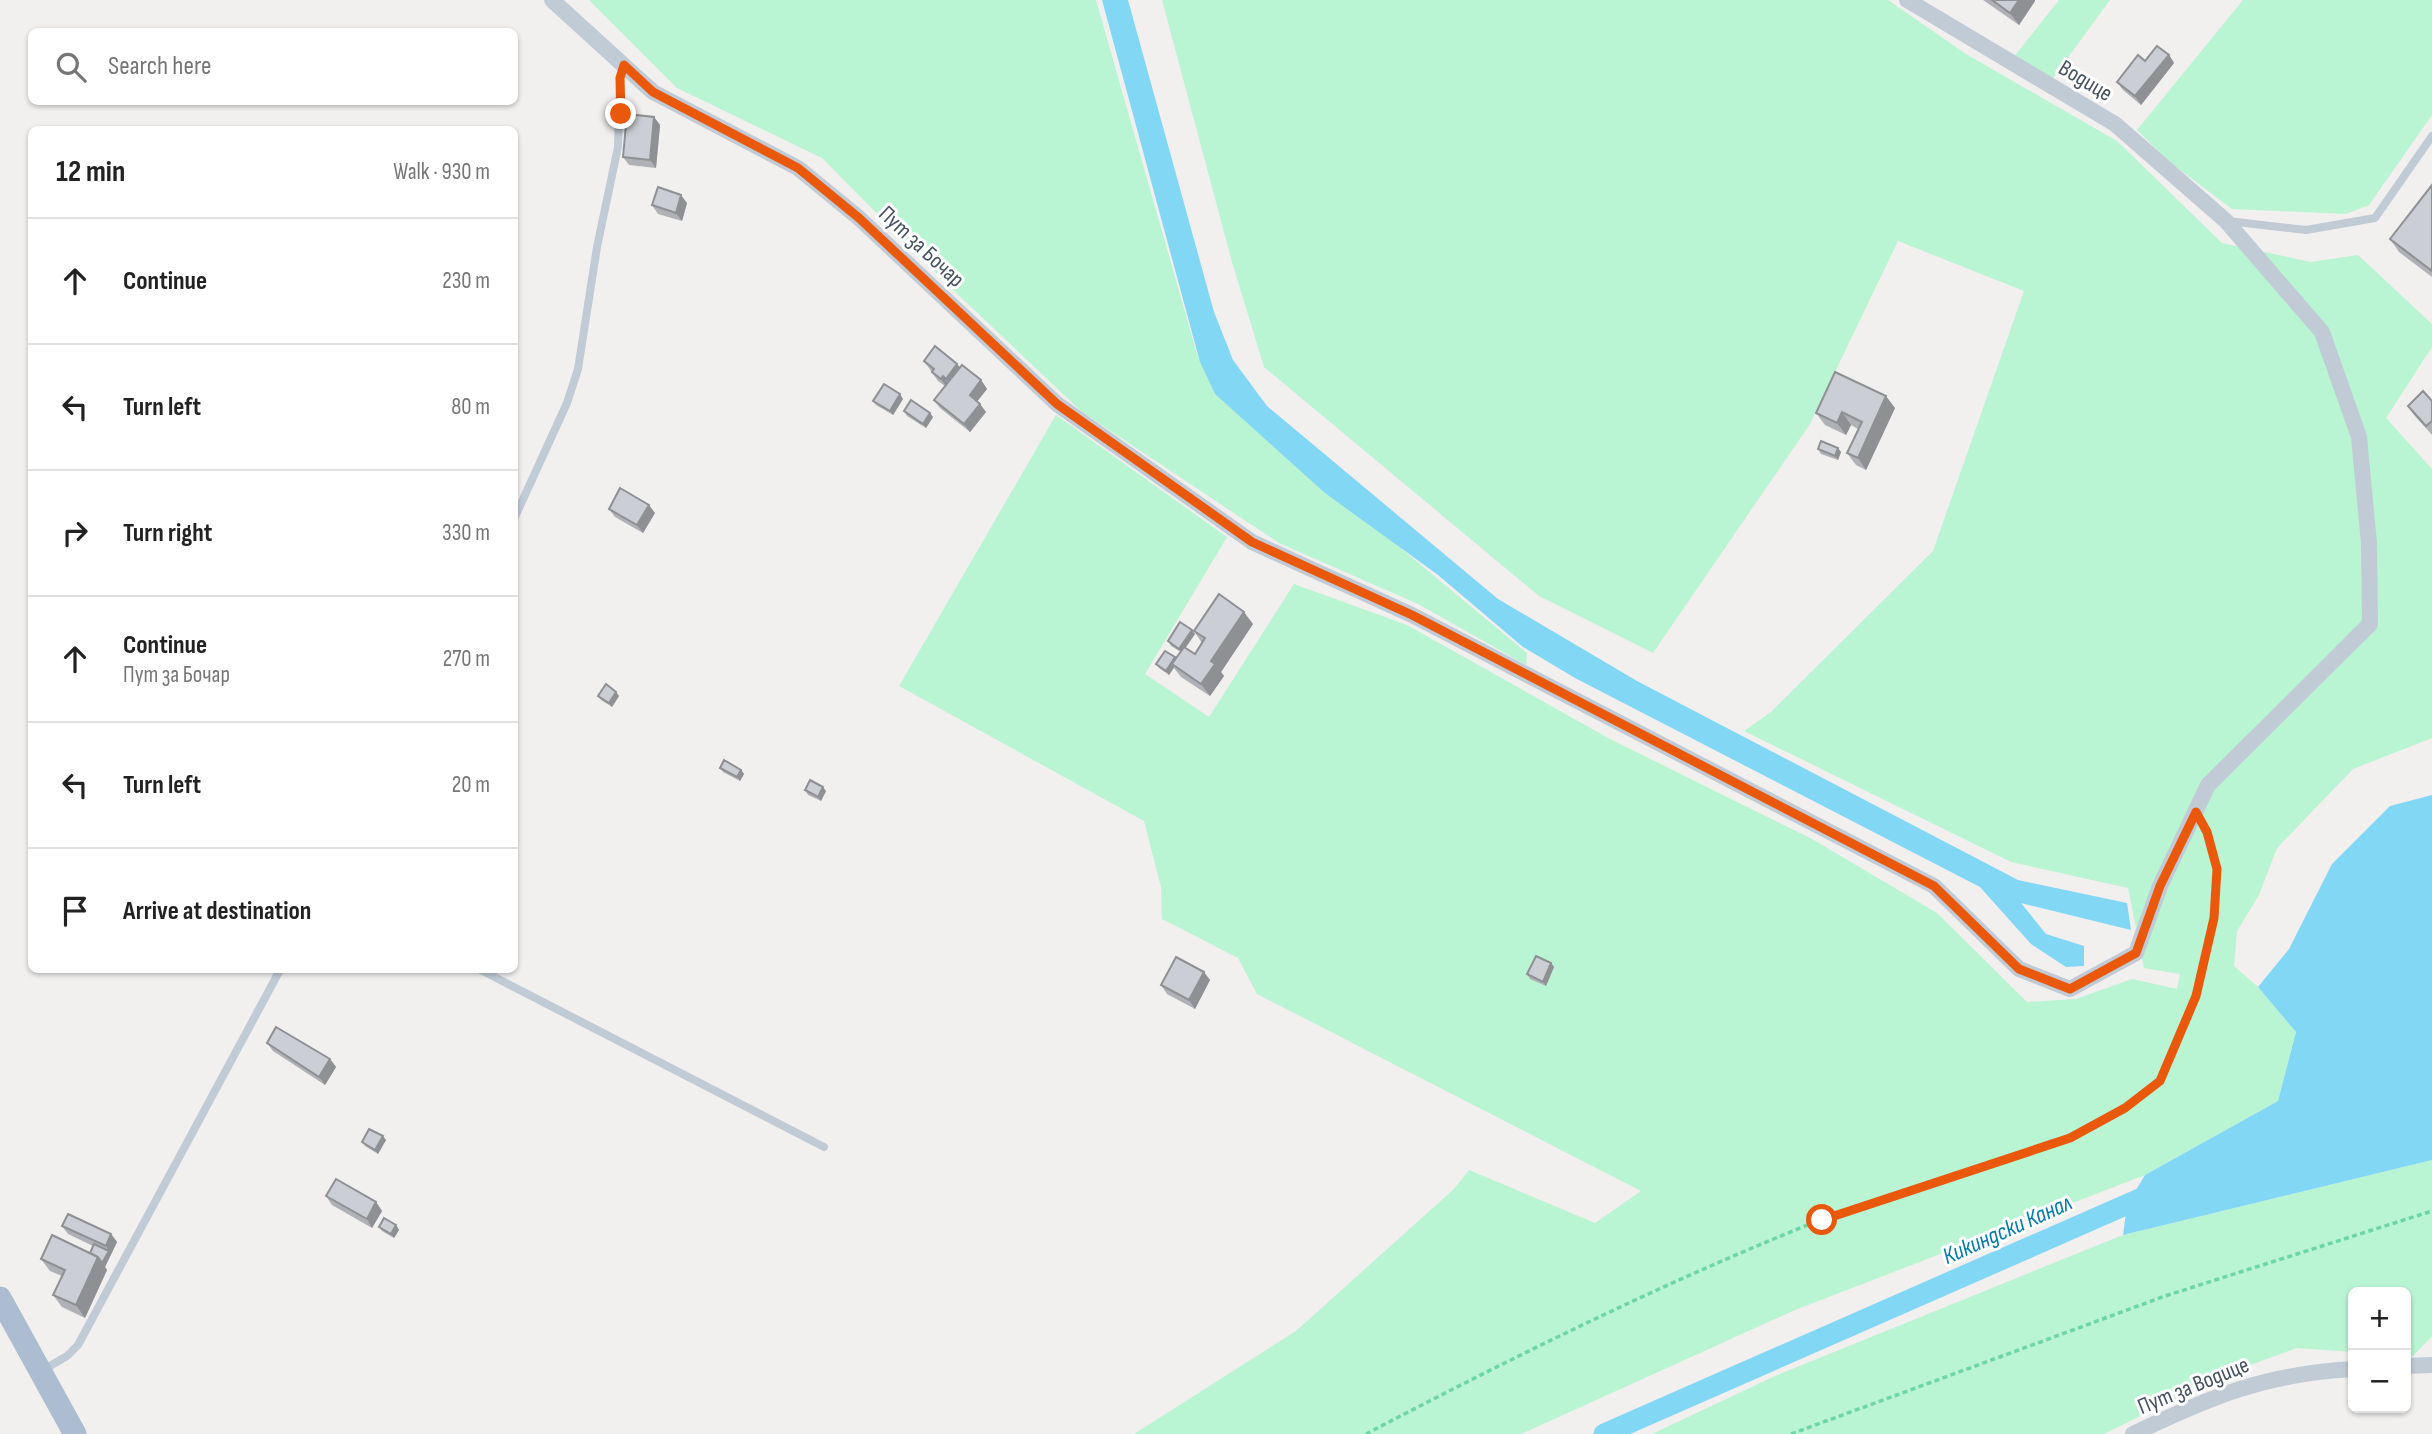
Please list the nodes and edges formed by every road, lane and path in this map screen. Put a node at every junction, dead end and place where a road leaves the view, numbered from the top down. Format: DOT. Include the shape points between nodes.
graph roads {
  1 [pos="552,0"];
  2 [pos="1907,0"];
  3 [pos="624,65"];
  4 [pos="2432,136"];
  5 [pos="2226,221"];
  6 [pos="518,510"];
  7 [pos="2196,812"];
  8 [pos="278,973"];
  9 [pos="487,973"];
  10 [pos="824,1147"];
  11 [pos="2432,1211"];
  12 [pos="0,1298"];
  13 [pos="2432,1365"];
  14 [pos="2411,1366"];
  15 [pos="2348,1369"];
  16 [pos="41,1371"];
  17 [pos="75,1434"];
  18 [pos="1366,1434"];
  19 [pos="1791,1434"];
  20 [pos="2133,1434"];
  1 -- 3 [label="street, Пут за Бочар"];
  2 -- 5 [label="street, Водице" via="2115,124"];
  3 -- 6 [label="lane" via="618,147 578,369"];
  3 -- 7 [label="street, Пут за Бочар" via="653,92 798,168 859,218 1057,404 1252,542 1412,615 1934,886 2019,969 2070,989 2136,953 2160,886"];
  4 -- 5 [label="lane" via="2375,218 2306,230"];
  5 -- 7 [label="street, Водице" via="2322,332 2327,345 2359,436 2370,543 2370,624 2208,785"];
  7 -- 18 [label="path" via="2217,869 2214,918 2196,996 2160,1081 2125,1108 2070,1138 1810,1225 1589,1321"];
  8 -- 16 [label="lane" via="78,1345"];
  9 -- 10 [label="lane"];
  11 -- 19 [label="path" via="2165,1296"];
  12 -- 16 [label="main road"];
  13 -- 14 [label="street"];
  15 -- 20 [label="street, Пут за Водице" via="2287,1375 2243,1386"];
  16 -- 17 [label="main road"];
}
